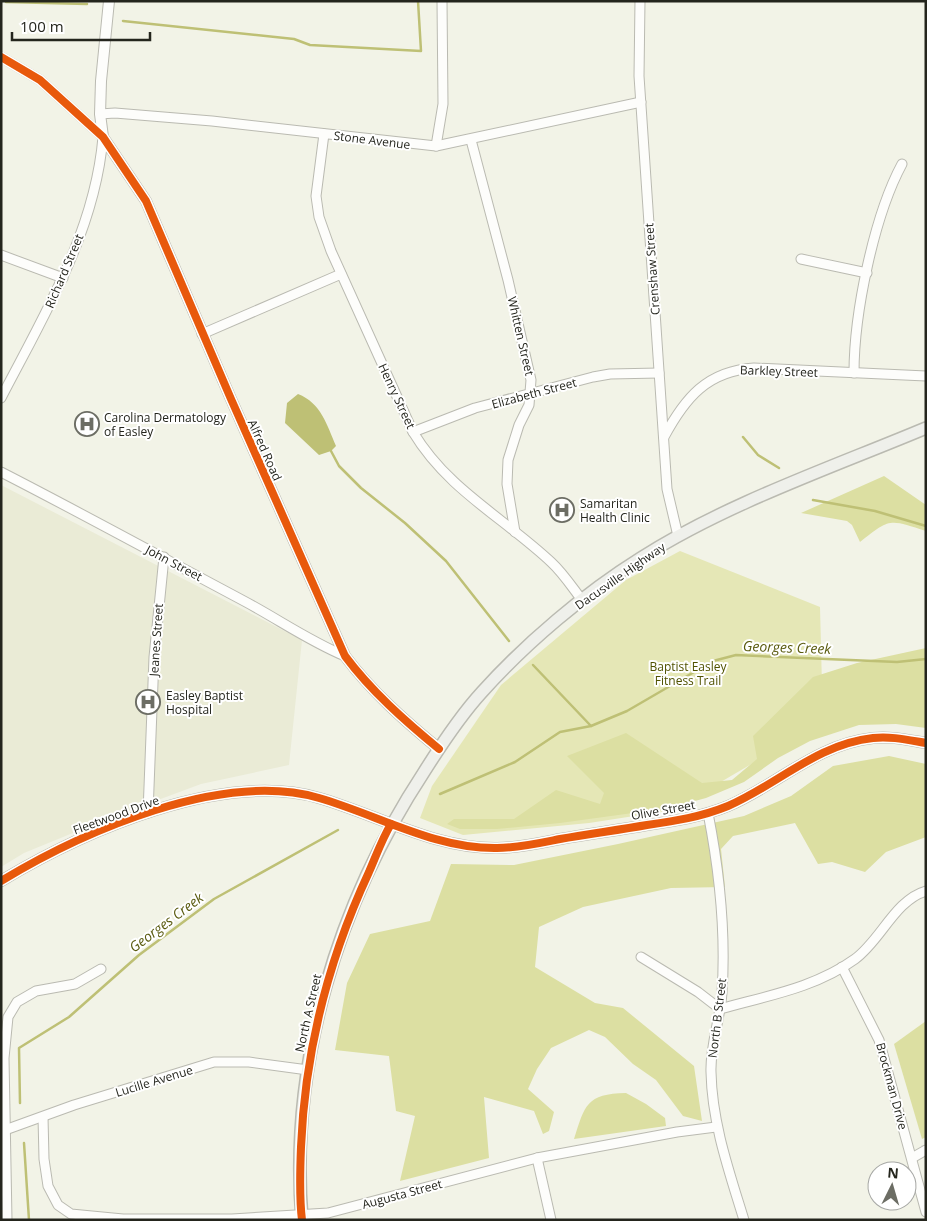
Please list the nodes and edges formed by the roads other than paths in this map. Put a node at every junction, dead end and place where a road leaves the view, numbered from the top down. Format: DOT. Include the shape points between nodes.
graph roads {
  1 [pos="110,1"];
  2 [pos="442,1"];
  3 [pos="640,1"];
  4 [pos="1,57"];
  5 [pos="641,102"];
  6 [pos="100,114"];
  7 [pos="324,134"];
  8 [pos="103,137"];
  9 [pos="471,140"];
  10 [pos="436,146"];
  11 [pos="902,164"];
  12 [pos="1,255"];
  13 [pos="801,259"];
  14 [pos="867,273"];
  15 [pos="341,274"];
  16 [pos="63,278"];
  17 [pos="202,334"];
  18 [pos="659,373"];
  19 [pos="854,373"];
  20 [pos="926,376"];
  21 [pos="531,393"];
  22 [pos="1,398"];
  23 [pos="926,428"];
  24 [pos="413,432"];
  25 [pos="664,437"];
  26 [pos="1,472"];
  27 [pos="515,532"];
  28 [pos="678,536"];
  29 [pos="164,557"];
  30 [pos="582,600"];
  31 [pos="345,656"];
  32 [pos="926,743"];
  33 [pos="439,749"];
  34 [pos="148,813"];
  35 [pos="708,813"];
  36 [pos="391,824"];
  37 [pos="1,881"];
  38 [pos="926,891"];
  39 [pos="641,957"];
  40 [pos="842,967"];
  41 [pos="101,969"];
  42 [pos="720,1009"];
  43 [pos="308,1070"];
  44 [pos="44,1117"];
  45 [pos="716,1127"];
  46 [pos="5,1130"];
  47 [pos="926,1150"];
  48 [pos="536,1158"];
  49 [pos="912,1158"];
  50 [pos="926,1212"];
  51 [pos="301,1218"];
  52 [pos="7,1220"];
  53 [pos="551,1220"];
  54 [pos="744,1220"];
  1 -- 6 [label="street"];
  2 -- 10 [label="street" via="442,104"];
  3 -- 5 [label="street, Crenshaw Street"];
  4 -- 8 [label="street" via="40,80"];
  5 -- 9 [label="street, Stone Avenue"];
  5 -- 18 [label="street, Crenshaw Street"];
  6 -- 7 [label="street, Stone Avenue" via="212,121"];
  6 -- 8 [label="street"];
  7 -- 10 [label="street, Stone Avenue"];
  7 -- 15 [label="street, Henry Street" via="317,206"];
  8 -- 16 [label="street, Richard Street" via="95,184"];
  8 -- 17 [label="street, Alfred Road" via="146,201"];
  9 -- 10 [label="street, Stone Avenue"];
  9 -- 21 [label="street, Whitten Street" via="508,280 531,380"];
  11 -- 14 [label="street" via="880,218"];
  12 -- 16 [label="street"];
  13 -- 14 [label="street"];
  14 -- 19 [label="street" via="857,322"];
  15 -- 17 [label="street"];
  15 -- 24 [label="street, Henry Street"];
  16 -- 22 [label="street, Richard Street"];
  17 -- 31 [label="street, Alfred Road"];
  18 -- 21 [label="street, Elizabeth Street" via="610,374"];
  18 -- 25 [label="street, Crenshaw Street"];
  19 -- 20 [label="street, Barkley Street"];
  19 -- 25 [label="street, Barkley Street" via="735,369 715,376 694,392"];
  21 -- 24 [label="street, Elizabeth Street" via="474,408"];
  21 -- 27 [label="street, Whitten Street" via="508,460 507,484"];
  23 -- 28 [label="main road, Dacusville Highway"];
  24 -- 27 [label="street, Henry Street" via="448,479"];
  25 -- 28 [label="street, Crenshaw Street" via="667,489"];
  26 -- 29 [label="street, John Street"];
  27 -- 30 [label="street, Henry Street" via="550,562"];
  28 -- 30 [label="main road, Dacusville Highway"];
  29 -- 31 [label="street, John Street" via="319,645"];
  29 -- 34 [label="street, Jeanes Street" via="154,657"];
  30 -- 33 [label="main road, Dacusville Highway" via="482,692"];
  31 -- 33 [label="street, Alfred Road" via="360,676"];
  32 -- 35 [label="street, Olive Street" via="873,738 848,743 823,752 764,788"];
  33 -- 36 [label="main road, Dacusville Highway"];
  34 -- 36 [label="street, Fleetwood Drive" via="247,790 274,789 320,798"];
  34 -- 37 [label="street, Fleetwood Drive" via="54,850"];
  35 -- 36 [label="street, Olive Street" via="694,818 498,848 435,838"];
  35 -- 42 [label="street, North B Street" via="722,894 725,943"];
  36 -- 43 [label="main road, North A Street" via="334,956"];
  38 -- 40 [label="street" via="914,894 894,914 873,943"];
  39 -- 42 [label="street"];
  40 -- 42 [label="street" via="800,988"];
  40 -- 49 [label="street, Brockman Drive" via="879,1040"];
  41 -- 46 [label="street" via="75,984 36,991 18,1002 8,1017 4,1058"];
  42 -- 45 [label="street, North B Street" via="710,1071"];
  43 -- 44 [label="street, Lucille Avenue" via="249,1062 214,1062"];
  43 -- 51 [label="main road, North A Street" via="303,1108"];
  44 -- 46 [label="street, Lucille Avenue"];
  44 -- 51 [label="street, Augusta Street" via="48,1186 58,1205 71,1214 169,1220"];
  45 -- 48 [label="street, Augusta Street"];
  45 -- 54 [label="street, North B Street"];
  46 -- 52 [label="street"];
  47 -- 49 [label="street"];
  48 -- 51 [label="street, Augusta Street"];
  48 -- 53 [label="street"];
  49 -- 50 [label="street, Brockman Drive"];
}
